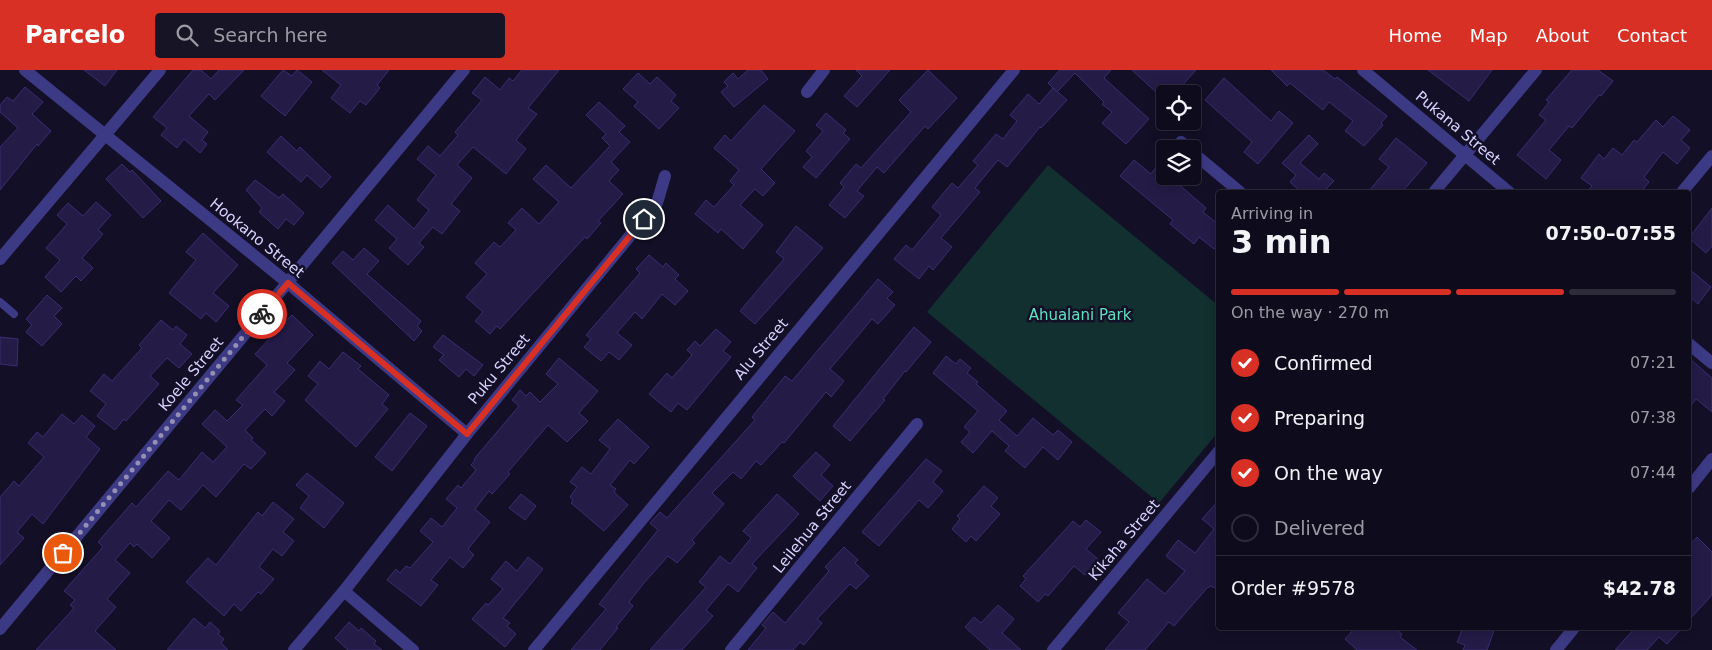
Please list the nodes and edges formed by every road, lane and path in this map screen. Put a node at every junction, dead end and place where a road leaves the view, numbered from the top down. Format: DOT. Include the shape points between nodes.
graph roads {
  1 [pos="24,70"];
  2 [pos="160,70"];
  3 [pos="464,70"];
  4 [pos="824,70"];
  5 [pos="1014,70"];
  6 [pos="1363,70"];
  7 [pos="1536,70"];
  8 [pos="807,92"];
  9 [pos="104,136"];
  10 [pos="1465,155"];
  11 [pos="1712,156"];
  12 [pos="1201,160"];
  13 [pos="665,176"];
  14 [pos="1238,190"];
  15 [pos="1436,190"];
  16 [pos="1507,190"];
  17 [pos="1684,190"];
  18 [pos="0,259"];
  19 [pos="288,283"];
  20 [pos="0,302"];
  21 [pos="14,314"];
  22 [pos="1691,346"];
  23 [pos="1712,364"];
  24 [pos="917,424"];
  25 [pos="467,434"];
  26 [pos="1216,455"];
  27 [pos="1712,459"];
  28 [pos="1691,485"];
  29 [pos="344,591"];
  30 [pos="0,628"];
  31 [pos="1572,630"];
  32 [pos="294,650"];
  33 [pos="413,650"];
  34 [pos="534,650"];
  35 [pos="731,650"];
  36 [pos="1053,650"];
  37 [pos="1556,650"];
  1 -- 9 [label="street, Hookano Street"];
  2 -- 9 [label="street"];
  3 -- 19 [label="street, Koele Street"];
  4 -- 8 [label="street"];
  5 -- 34 [label="street, Alu Street"];
  6 -- 10 [label="street, Pukana Street"];
  7 -- 10 [label="street"];
  9 -- 18 [label="street"];
  9 -- 19 [label="street, Hookano Street"];
  10 -- 15 [label="street"];
  10 -- 16 [label="street, Pukana Street"];
  11 -- 17 [label="street"];
  12 -- 14 [label="street"];
  13 -- 25 [label="street, Puku Street" via="657,204"];
  19 -- 25 [label="street, Hookano Street"];
  19 -- 30 [label="street, Koele Street"];
  20 -- 21 [label="lane"];
  22 -- 23 [label="street"];
  24 -- 35 [label="street, Leilehua Street"];
  25 -- 29 [label="street, Puku Street"];
  26 -- 36 [label="street, Kikaha Street"];
  27 -- 28 [label="street"];
  29 -- 32 [label="street, Puku Street"];
  29 -- 33 [label="street"];
  31 -- 37 [label="street"];
}
